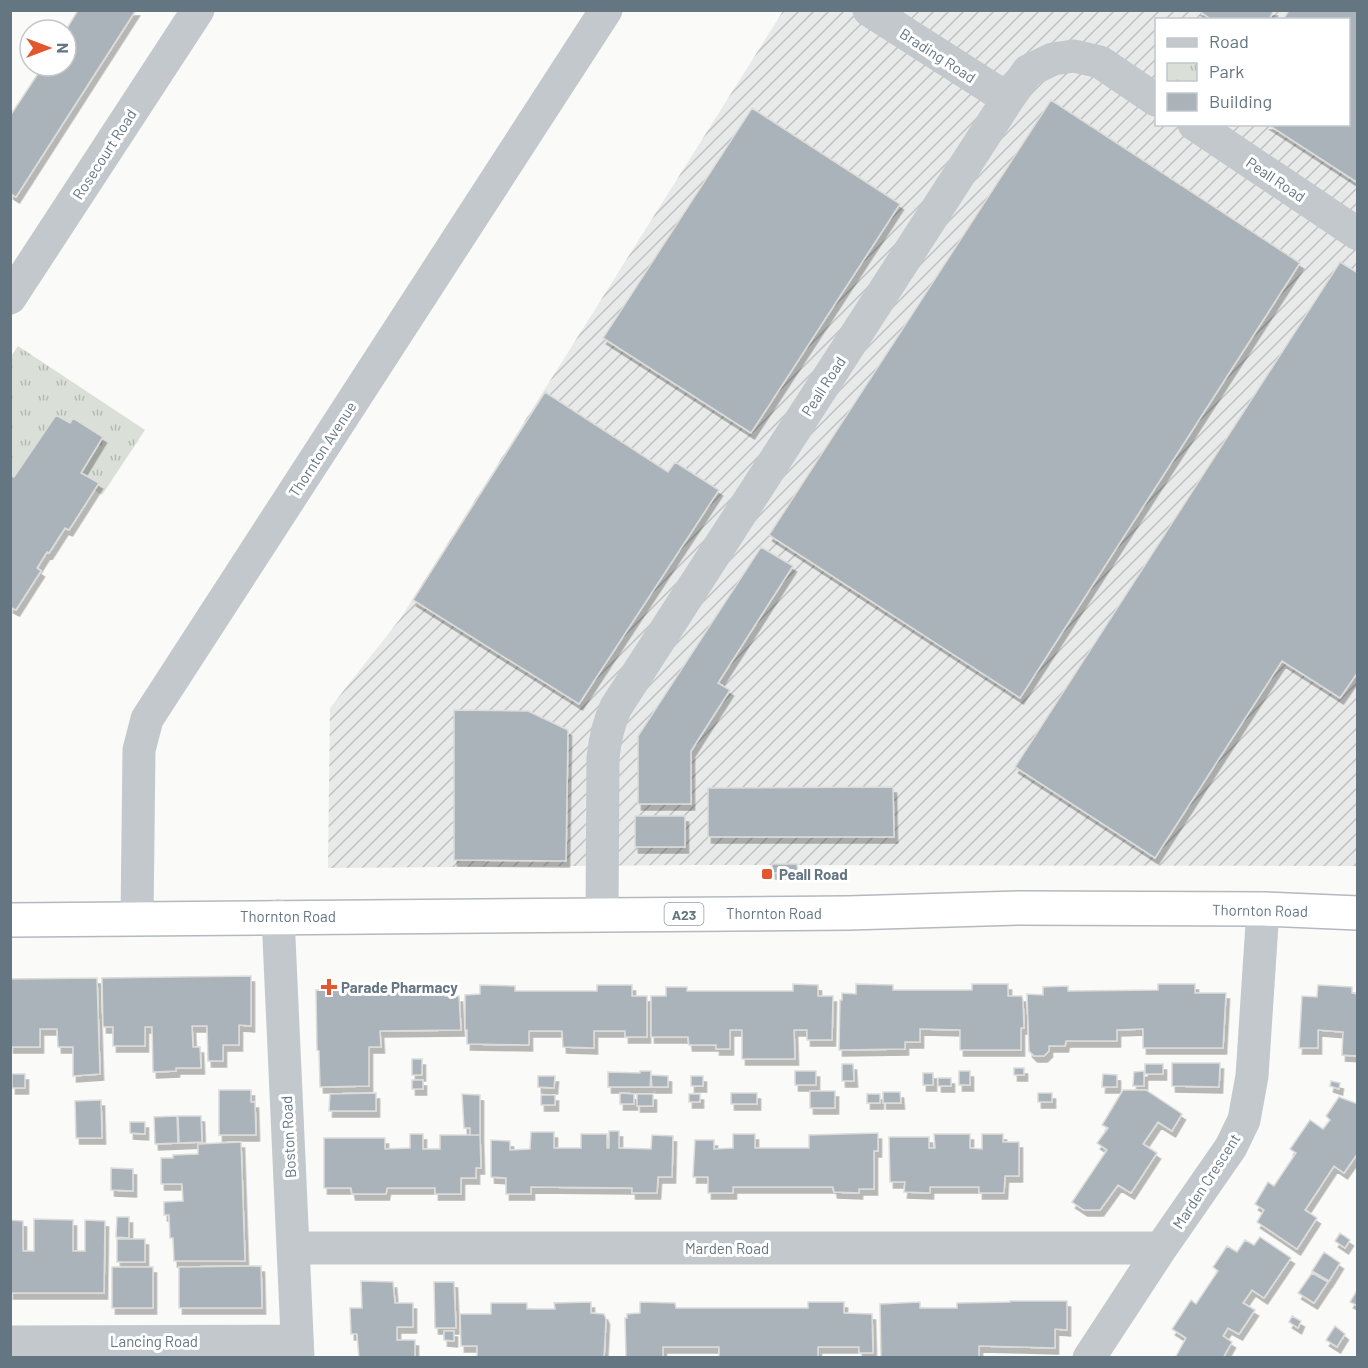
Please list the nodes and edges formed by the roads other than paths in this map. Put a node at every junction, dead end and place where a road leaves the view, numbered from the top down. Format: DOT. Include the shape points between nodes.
graph roads {
  1 [pos="198,10"];
  2 [pos="606,10"];
  3 [pos="869,10"];
  4 [pos="1008,99"];
  5 [pos="1155,99"];
  6 [pos="1197,126"];
  7 [pos="1358,234"];
  8 [pos="10,298"];
  9 [pos="1263,909"];
  10 [pos="1358,913"];
  11 [pos="602,914"];
  12 [pos="278,916"];
  13 [pos="137,918"];
  14 [pos="10,920"];
  15 [pos="293,1248"];
  16 [pos="1161,1248"];
  17 [pos="10,1341"];
  18 [pos="298,1349"];
  19 [pos="1089,1358"];
  1 -- 8 [label="street, Rosecourt Road"];
  2 -- 13 [label="street, Thornton Avenue" via="147,719 139,750"];
  3 -- 4 [label="street, Brading Road"];
  4 -- 5 [label="street, Peall Road" via="1028,71 1053,59 1074,56 1100,62"];
  4 -- 11 [label="street, Peall Road" via="613,713 603,758"];
  6 -- 7 [label="street, Peall Road"];
  9 -- 10 [label="highway, Thornton Road / A23"];
  9 -- 11 [label="highway, Thornton Road / A23"];
  9 -- 16 [label="street, Marden Crescent" via="1253,1066 1244,1120 1231,1147"];
  11 -- 12 [label="highway, Thornton Road / A23"];
  12 -- 13 [label="highway, Thornton Road / A23"];
  12 -- 15 [label="street, Boston Road"];
  13 -- 14 [label="highway, Thornton Road / A23"];
  15 -- 16 [label="street, Marden Road"];
  15 -- 18 [label="street, Boston Road"];
  16 -- 19 [label="street, Marden Crescent"];
  17 -- 18 [label="street, Lancing Road"];
}
